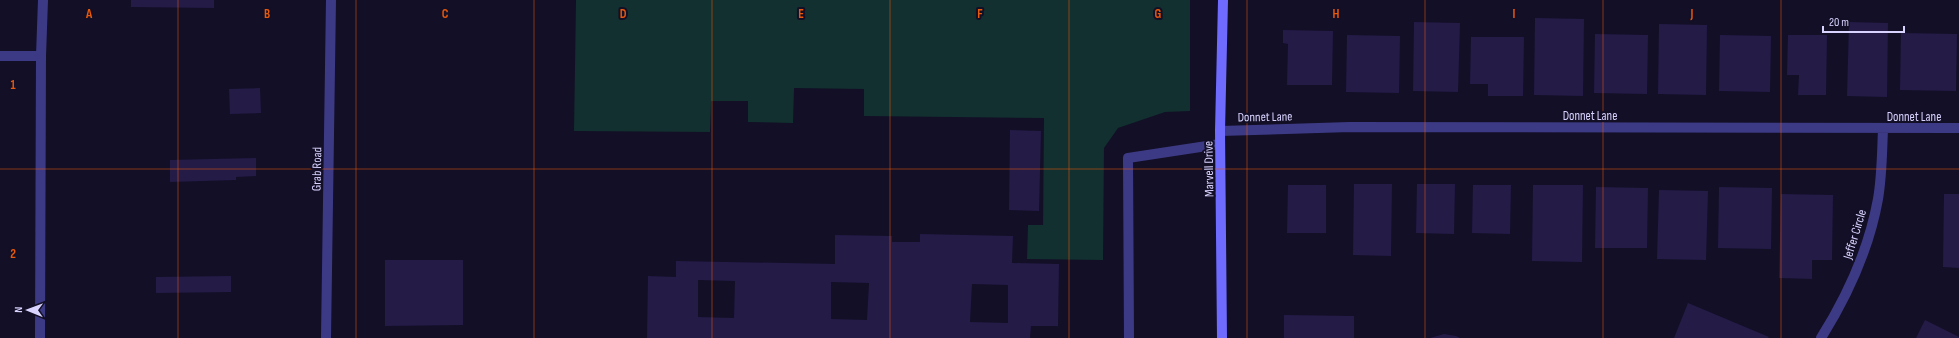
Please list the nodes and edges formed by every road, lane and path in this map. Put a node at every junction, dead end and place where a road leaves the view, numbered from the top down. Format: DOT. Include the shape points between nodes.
graph roads {
  1 [pos="43,0"];
  2 [pos="331,0"];
  3 [pos="1222,0"];
  4 [pos="0,56"];
  5 [pos="41,56"];
  6 [pos="1959,128"];
  7 [pos="1883,129"];
  8 [pos="1220,130"];
  9 [pos="1220,144"];
  10 [pos="40,338"];
  11 [pos="326,338"];
  12 [pos="1129,338"];
  13 [pos="1222,338"];
  14 [pos="1821,338"];
  1 -- 5 [label="street"];
  2 -- 11 [label="street, Grab Road"];
  3 -- 8 [label="street, Marvell Drive"];
  4 -- 5 [label="street"];
  5 -- 10 [label="street"];
  6 -- 7 [label="street, Donnet Lane"];
  7 -- 8 [label="street, Donnet Lane" via="1350,127"];
  7 -- 14 [label="street, Jeffer Circle" via="1878,198 1870,237 1854,278"];
  8 -- 9 [label="street, Marvell Drive"];
  9 -- 12 [label="street" via="1128,158"];
  9 -- 13 [label="street, Marvell Drive"];
}
